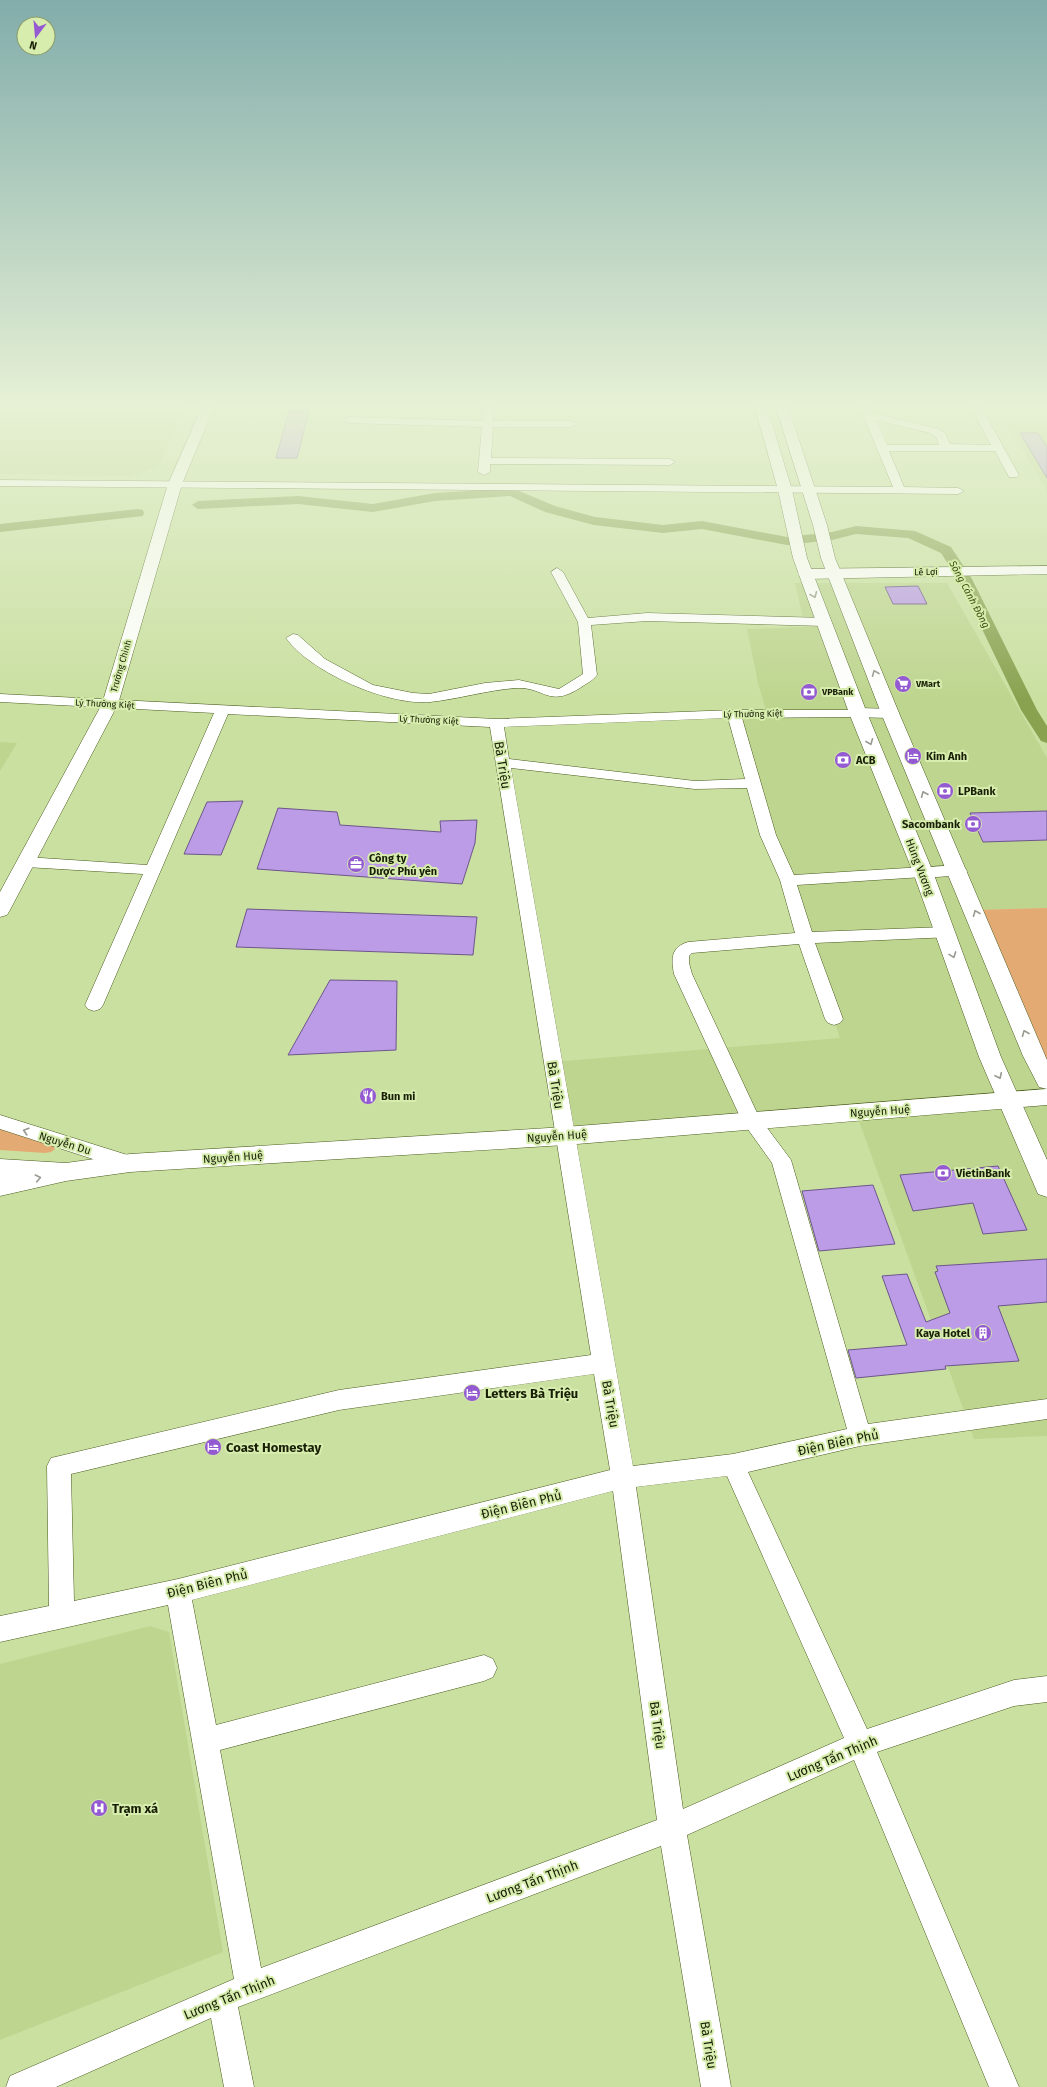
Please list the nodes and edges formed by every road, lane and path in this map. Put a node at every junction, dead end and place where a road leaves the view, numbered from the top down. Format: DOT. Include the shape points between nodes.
graph roads {
  1 [pos="169,504"];
  2 [pos="788,504"];
  3 [pos="813,504"];
  4 [pos="803,566"];
  5 [pos="831,566"];
  6 [pos="1047,570"];
  7 [pos="557,572"];
  8 [pos="584,622"];
  9 [pos="825,622"];
  10 [pos="293,638"];
  11 [pos="0,698"];
  12 [pos="110,704"];
  13 [pos="223,710"];
  14 [pos="858,713"];
  15 [pos="890,713"];
  16 [pos="734,714"];
  17 [pos="496,723"];
  18 [pos="503,763"];
  19 [pos="754,783"];
  20 [pos="26,862"];
  21 [pos="153,870"];
  22 [pos="957,871"];
  23 [pos="923,872"];
  24 [pos="788,880"];
  25 [pos="0,910"];
  26 [pos="945,933"];
  27 [pos="805,938"];
  28 [pos="94,1005"];
  29 [pos="834,1019"];
  30 [pos="1047,1081"];
  31 [pos="1047,1097"];
  32 [pos="1011,1101"];
  33 [pos="751,1121"];
  34 [pos="0,1122"];
  35 [pos="564,1136"];
  36 [pos="130,1163"];
  37 [pos="0,1168"];
  38 [pos="66,1172"];
  39 [pos="0,1186"];
  40 [pos="1047,1187"];
  41 [pos="604,1363"];
  42 [pos="1047,1409"];
  43 [pos="860,1436"];
  44 [pos="733,1465"];
  45 [pos="623,1478"];
  46 [pos="178,1591"];
  47 [pos="62,1616"];
  48 [pos="0,1629"];
  49 [pos="484,1668"];
  50 [pos="1047,1689"];
  51 [pos="205,1741"];
  52 [pos="860,1744"];
  53 [pos="672,1828"];
  54 [pos="250,1987"];
  55 [pos="222,1998"];
  56 [pos="21,2087"];
  57 [pos="239,2087"];
  58 [pos="716,2087"];
  59 [pos="1004,2087"];
  1 -- 12 [label="main road, Trường Chinh"];
  2 -- 4 [label="main road, Hùng Vương"];
  3 -- 5 [label="main road"];
  4 -- 5 [label="main road, Lê Lợi"];
  4 -- 9 [label="main road, Hùng Vương, one-way"];
  5 -- 6 [label="main road, Lê Lợi" via="944,572"];
  15 -- 5 [label="main road, one-way"];
  7 -- 8 [label="street"];
  8 -- 9 [label="street" via="647,617"];
  8 -- 10 [label="street" via="590,675 562,693 556,694 519,684 485,687 429,698 369,688 320,662"];
  9 -- 14 [label="main road, Hùng Vương"];
  11 -- 12 [label="street, Lý Thường Kiệt"];
  12 -- 13 [label="street, Lý Thường Kiệt"];
  12 -- 20 [label="main road, Trường Chinh"];
  13 -- 17 [label="street, Lý Thường Kiệt"];
  13 -- 21 [label="street"];
  14 -- 15 [label="main road"];
  14 -- 16 [label="street, Lý Thường Kiệt"];
  14 -- 23 [label="main road, Hùng Vương, one-way"];
  22 -- 15 [label="main road, one-way"];
  16 -- 17 [label="street, Lý Thường Kiệt"];
  16 -- 19 [label="street"];
  17 -- 18 [label="street, Bà Triệu"];
  18 -- 19 [label="street" via="695,785"];
  18 -- 35 [label="street, Bà Triệu"];
  19 -- 24 [label="street" via="768,835"];
  20 -- 21 [label="street"];
  20 -- 25 [label="main road, Trường Chinh"];
  21 -- 28 [label="street"];
  22 -- 23 [label="main road"];
  30 -- 22 [label="main road, one-way" via="1034,1056"];
  23 -- 24 [label="street"];
  23 -- 26 [label="main road, Hùng Vương"];
  24 -- 27 [label="street"];
  26 -- 27 [label="street"];
  26 -- 32 [label="main road, Hùng Vương, one-way" via="990,1057"];
  27 -- 29 [label="street"];
  27 -- 33 [label="street" via="688,948 681,954 683,974"];
  31 -- 32 [label="main road, Nguyễn Huệ"];
  32 -- 33 [label="main road, Nguyễn Huệ"];
  32 -- 40 [label="main road, Hùng Vương"];
  33 -- 35 [label="main road, Nguyễn Huệ"];
  33 -- 43 [label="street" via="781,1160"];
  36 -- 34 [label="street, Nguyễn Du, one-way"];
  35 -- 36 [label="main road, Nguyễn Huệ"];
  35 -- 41 [label="street, Bà Triệu"];
  36 -- 38 [label="main road, Nguyễn Huệ"];
  37 -- 38 [label="main road"];
  39 -- 38 [label="main road, one-way"];
  41 -- 45 [label="street, Bà Triệu"];
  41 -- 47 [label="street" via="339,1400 59,1466"];
  42 -- 43 [label="street, Điện Biên Phủ"];
  43 -- 44 [label="street, Điện Biên Phủ"];
  44 -- 45 [label="street, Điện Biên Phủ"];
  44 -- 52 [label="street"];
  45 -- 46 [label="street, Điện Biên Phủ"];
  45 -- 53 [label="street, Bà Triệu"];
  46 -- 47 [label="street, Điện Biên Phủ"];
  46 -- 51 [label="street"];
  47 -- 48 [label="street, Điện Biên Phủ"];
  49 -- 51 [label="street"];
  50 -- 52 [label="street, Lương Tấn Thịnh" via="1014,1692"];
  51 -- 54 [label="street"];
  52 -- 53 [label="street, Lương Tấn Thịnh"];
  52 -- 59 [label="street"];
  53 -- 54 [label="street, Lương Tấn Thịnh"];
  53 -- 58 [label="street, Bà Triệu"];
  54 -- 55 [label="street, Lương Tấn Thịnh"];
  55 -- 56 [label="street, Lương Tấn Thịnh"];
  55 -- 57 [label="street"];
}
